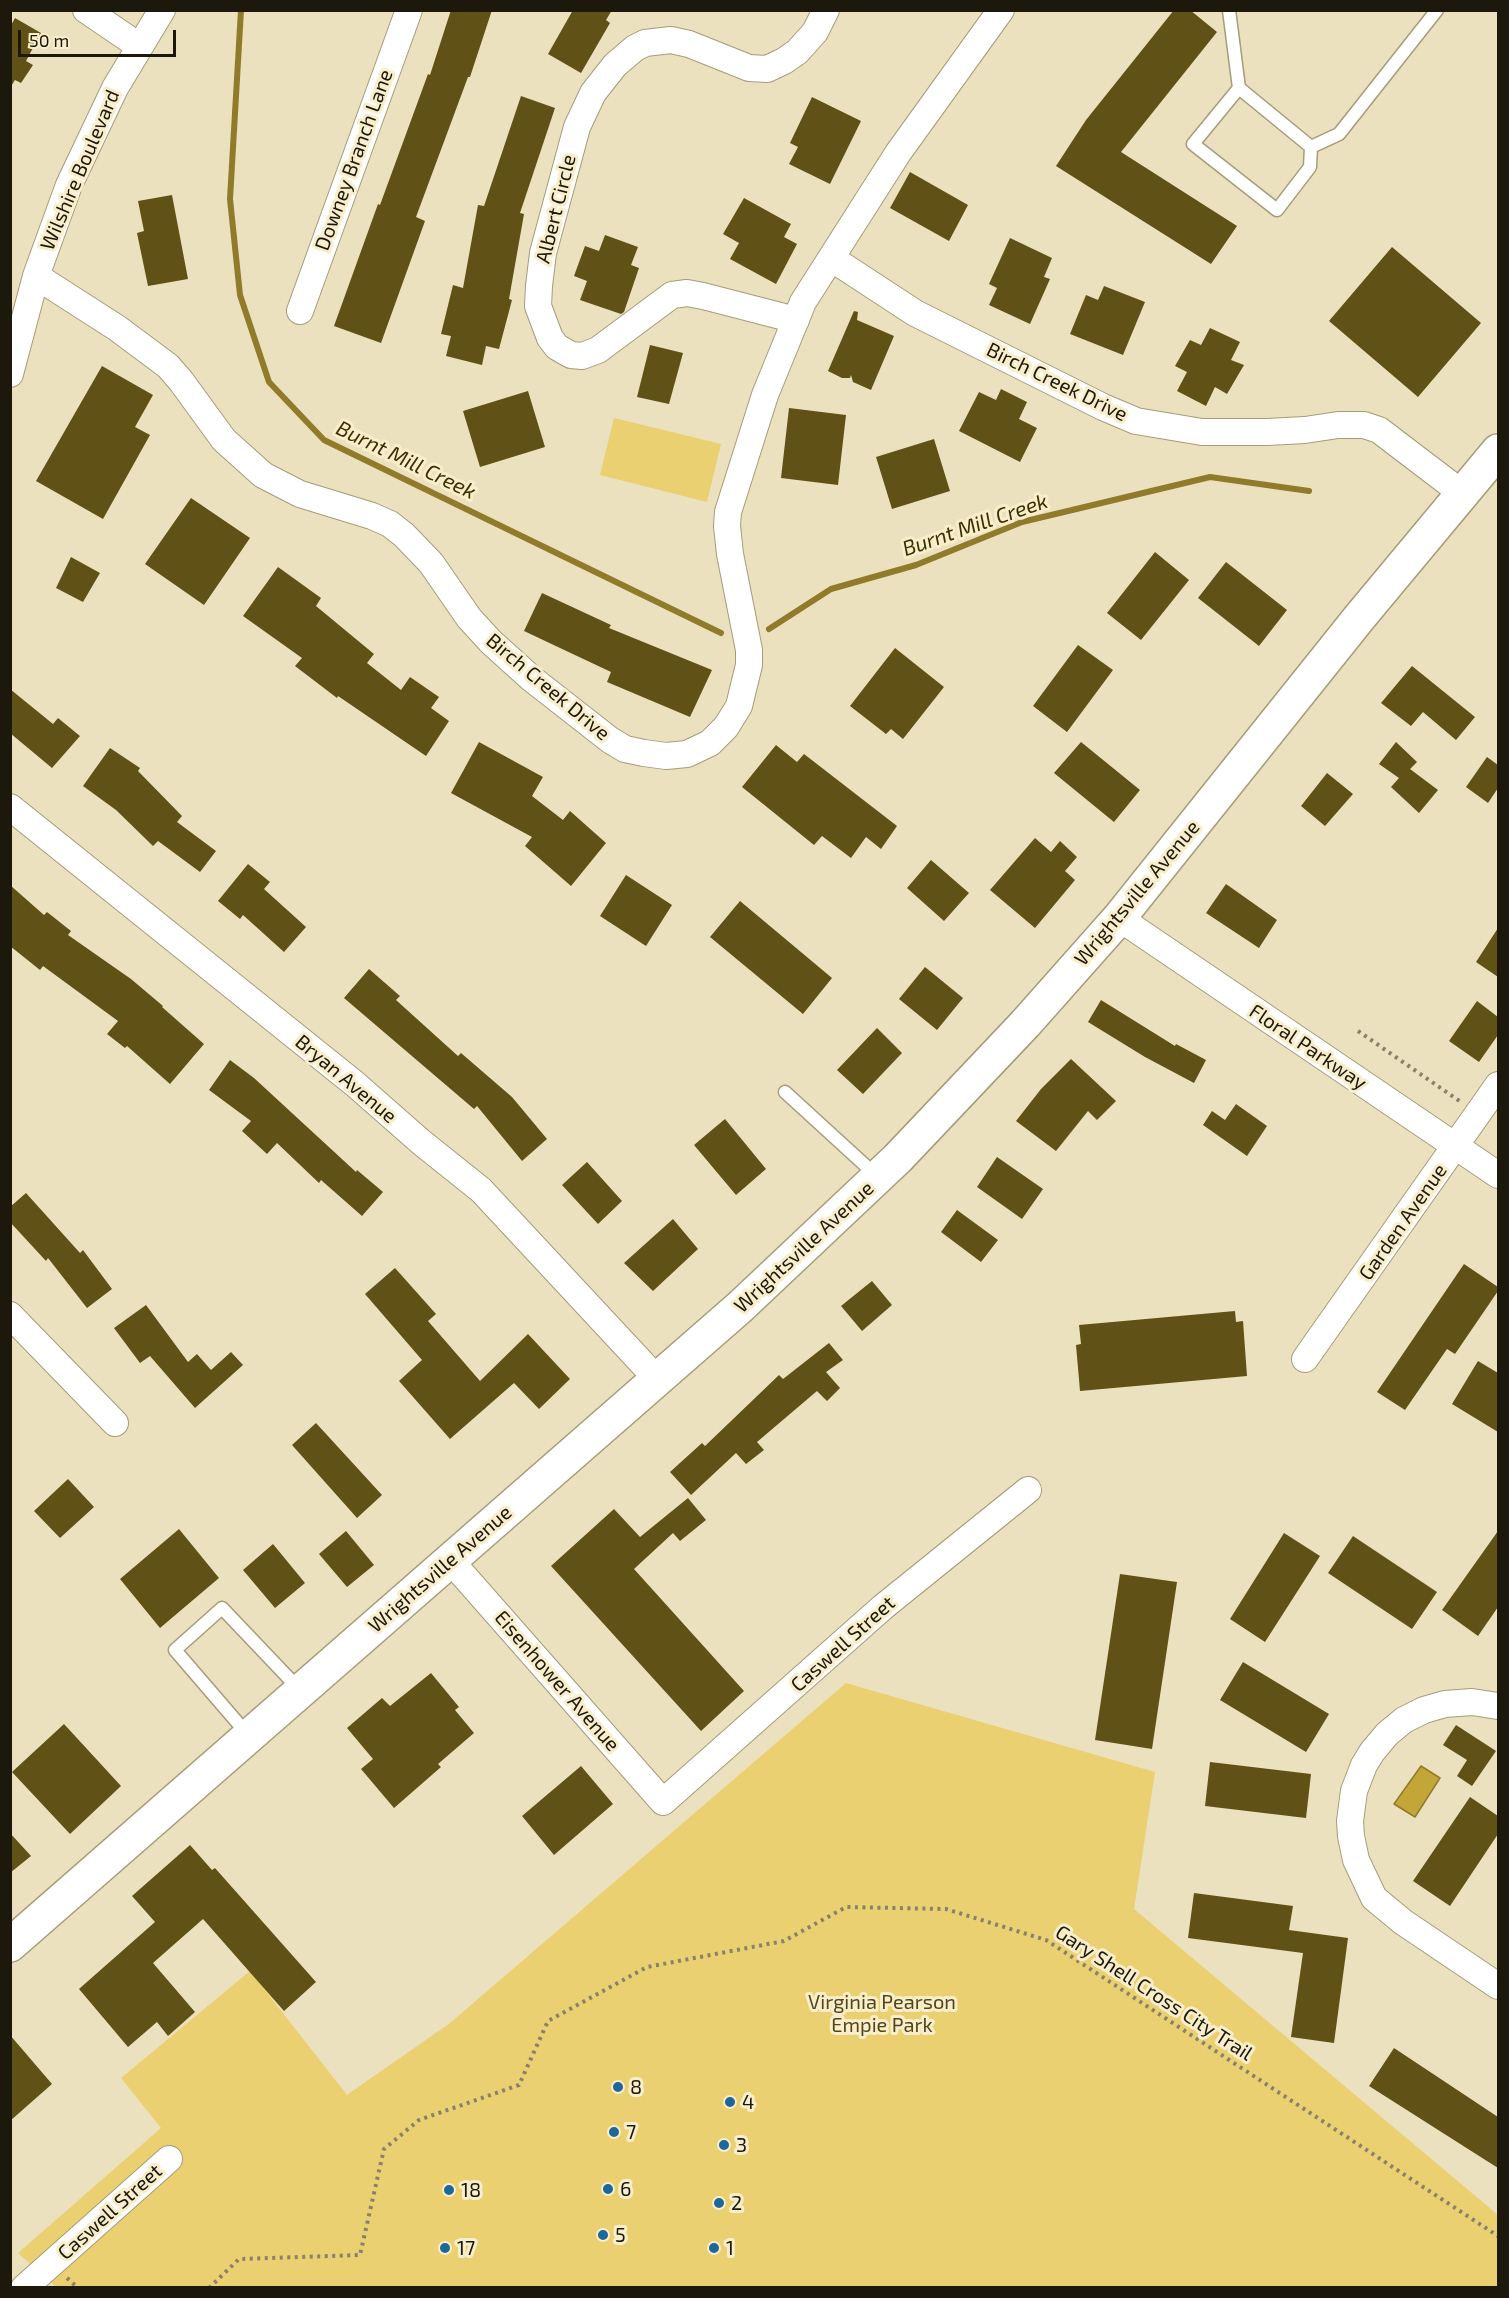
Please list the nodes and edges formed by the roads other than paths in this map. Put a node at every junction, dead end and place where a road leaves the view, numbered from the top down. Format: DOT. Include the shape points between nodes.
graph roads {
  1 [pos="87,10"];
  2 [pos="162,10"];
  3 [pos="409,10"];
  4 [pos="826,10"];
  5 [pos="1002,10"];
  6 [pos="1229,10"];
  7 [pos="1437,10"];
  8 [pos="139,46"];
  9 [pos="1239,88"];
  10 [pos="1311,147"];
  11 [pos="831,258"];
  12 [pos="36,276"];
  13 [pos="300,310"];
  14 [pos="796,320"];
  15 [pos="10,374"];
  16 [pos="1498,451"];
  17 [pos="1463,494"];
  18 [pos="10,807"];
  19 [pos="1119,918"];
  20 [pos="1498,1085"];
  21 [pos="785,1092"];
  22 [pos="1456,1147"];
  23 [pos="1498,1175"];
  24 [pos="879,1177"];
  25 [pos="10,1315"];
  26 [pos="1305,1359"];
  27 [pos="656,1378"];
  28 [pos="115,1423"];
  29 [pos="1028,1490"];
  30 [pos="450,1560"];
  31 [pos="301,1692"];
  32 [pos="1498,1706"];
  33 [pos="249,1737"];
  34 [pos="663,1802"];
  35 [pos="10,1945"];
  36 [pos="1498,1986"];
  37 [pos="169,2159"];
  38 [pos="24,2288"];
  1 -- 8 [label="street"];
  2 -- 8 [label="street, Wilshire Boulevard"];
  3 -- 13 [label="street, Downey Branch Lane"];
  4 -- 14 [label="street, Albert Circle" via="815,32 797,52 767,69 749,68 671,40 645,43 615,65 592,93 579,121 543,253 539,286 538,306 550,338 556,347 571,355 582,356 597,350 680,294 703,296"];
  5 -- 11 [label="street, Birch Creek Drive" via="898,153"];
  6 -- 9 [label="lane"];
  7 -- 10 [label="lane" via="1339,134"];
  8 -- 12 [label="street, Wilshire Boulevard" via="87,144"];
  9 -- 10 [label="lane"];
  9 -- 10 [label="lane" via="1193,144 1277,210 1310,167"];
  11 -- 14 [label="street, Birch Creek Drive"];
  11 -- 17 [label="street, Birch Creek Drive" via="915,313 1136,421 1202,432 1364,425 1379,429"];
  12 -- 14 [label="street, Birch Creek Drive" via="168,366 224,440 263,476 300,494 372,516 404,535 431,563 491,642 609,740 625,749 666,756 687,754 710,743 739,706 749,650 730,554 728,512 765,395"];
  12 -- 15 [label="street, Wilshire Boulevard"];
  16 -- 17 [label="street, Wrightsville Avenue"];
  17 -- 19 [label="street, Wrightsville Avenue"];
  18 -- 27 [label="street, Bryan Avenue" via="481,1190"];
  19 -- 22 [label="street, Floral Parkway"];
  19 -- 24 [label="street, Wrightsville Avenue" via="1025,1024"];
  20 -- 22 [label="street, Garden Avenue"];
  21 -- 24 [label="lane"];
  22 -- 23 [label="street, Floral Parkway"];
  22 -- 26 [label="street, Garden Avenue"];
  24 -- 27 [label="street, Wrightsville Avenue"];
  25 -- 28 [label="street"];
  27 -- 30 [label="street, Wrightsville Avenue"];
  29 -- 34 [label="street, Caswell Street" via="882,1607"];
  30 -- 31 [label="street, Wrightsville Avenue"];
  30 -- 34 [label="street, Eisenhower Avenue"];
  31 -- 33 [label="street, Wrightsville Avenue"];
  31 -- 33 [label="lane" via="222,1608 175,1650"];
  32 -- 36 [label="street" via="1472,1702 1445,1704 1404,1720 1387,1734 1364,1765 1354,1791 1350,1821 1356,1860 1374,1898"];
  33 -- 35 [label="street, Wrightsville Avenue"];
  37 -- 38 [label="street, Caswell Street"];
}
